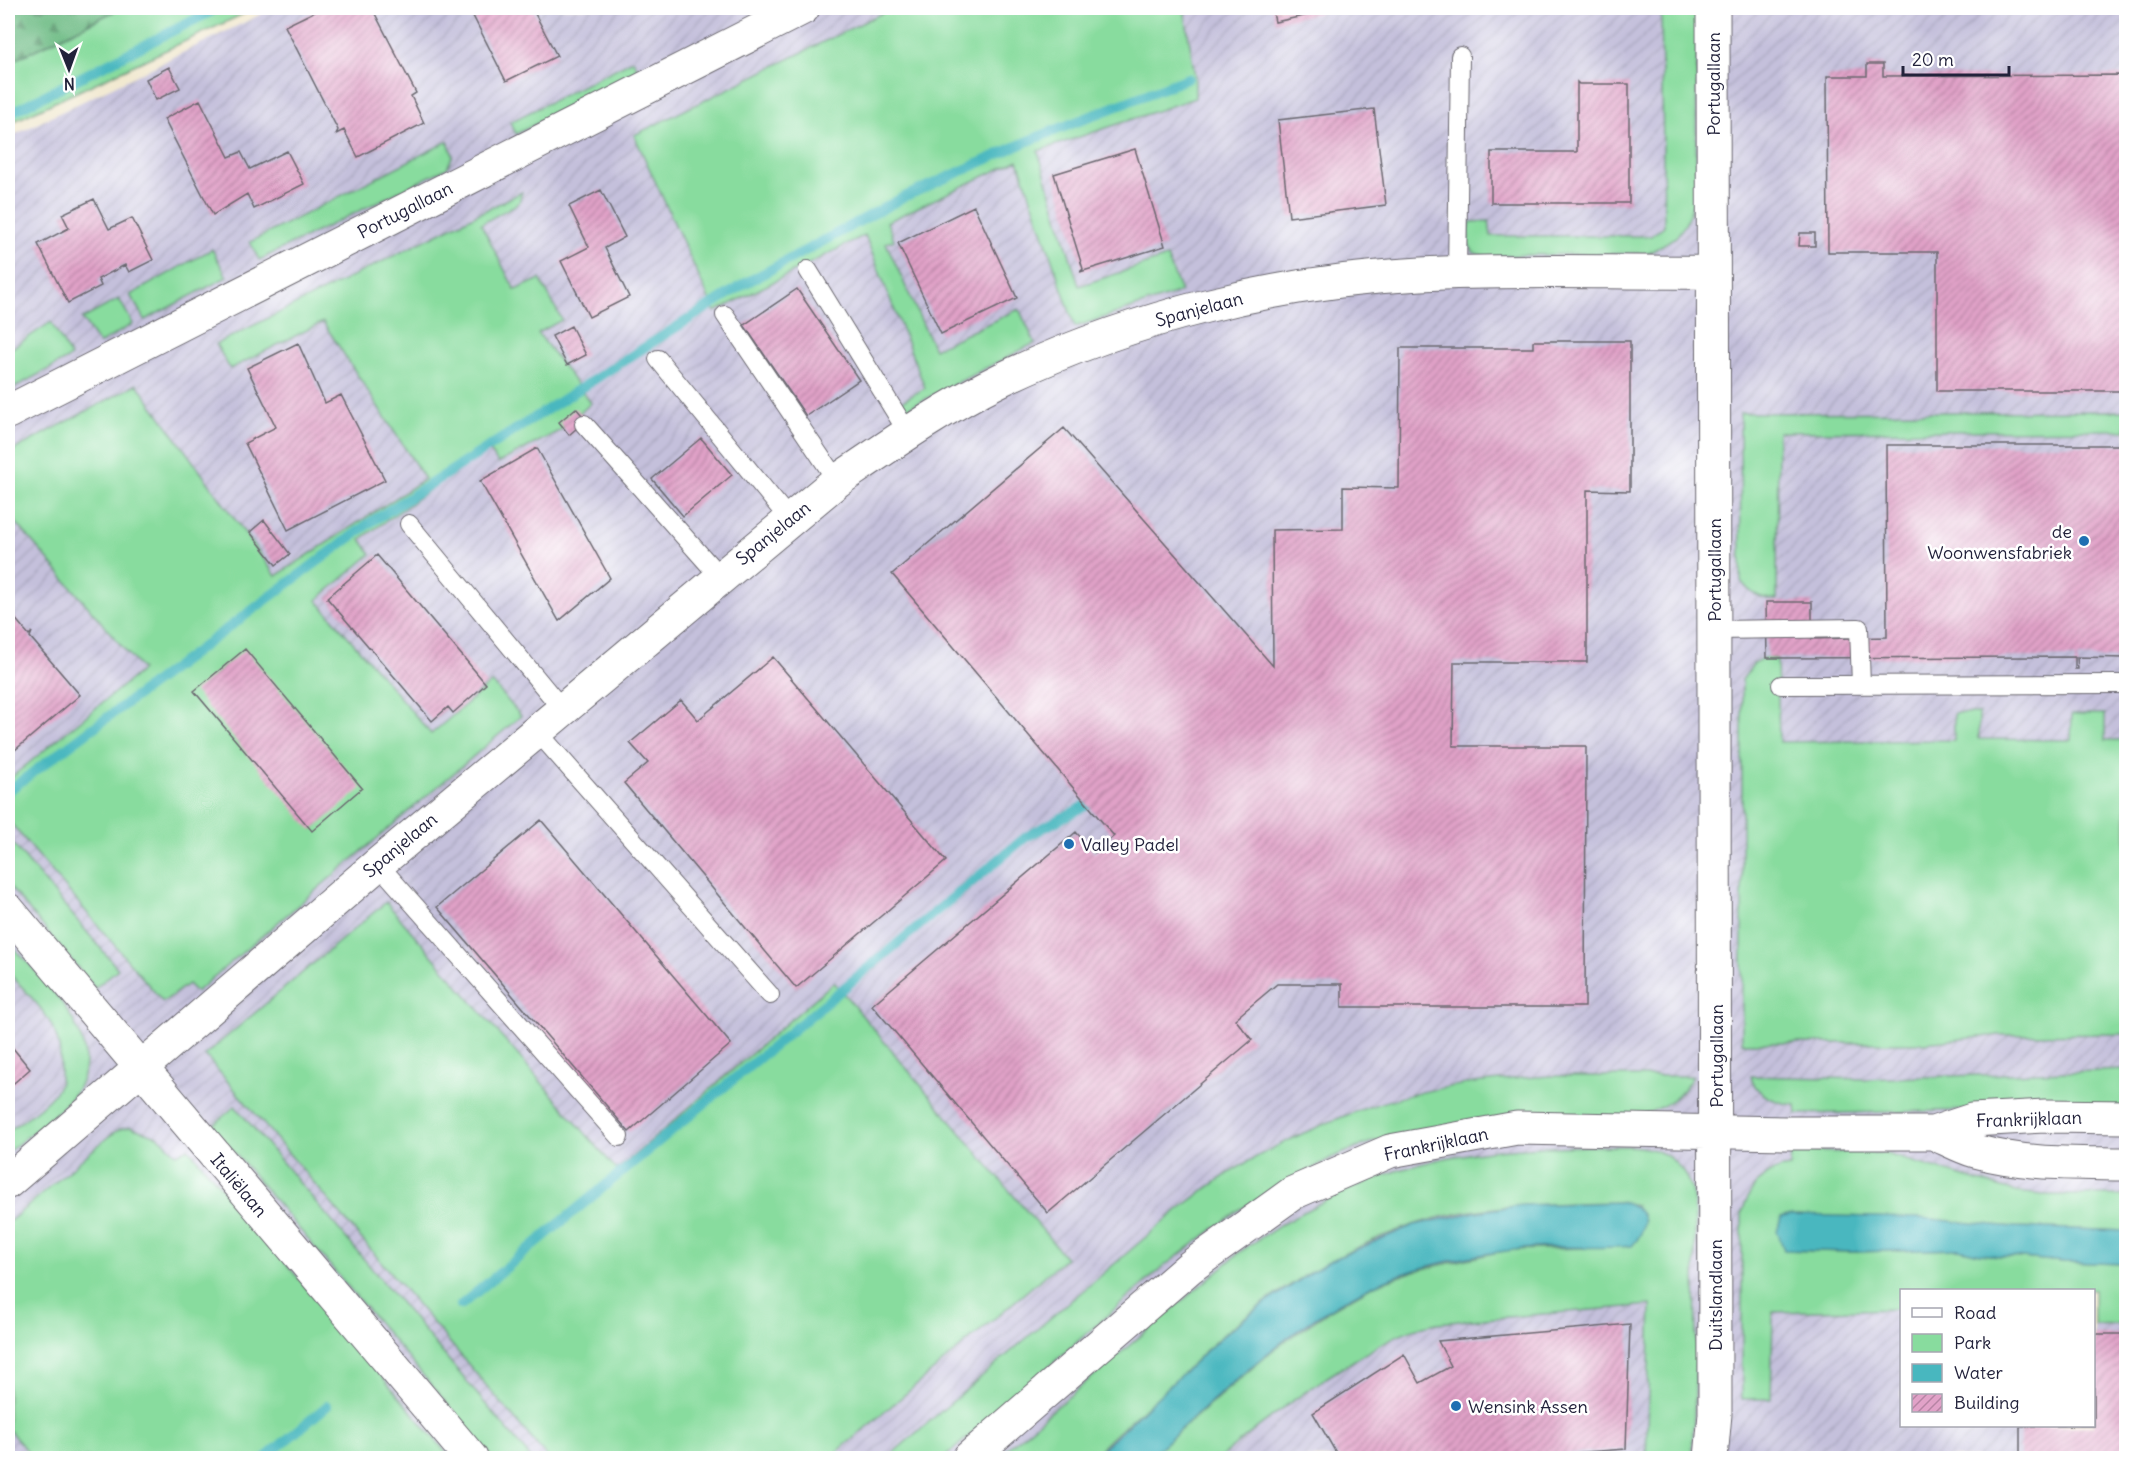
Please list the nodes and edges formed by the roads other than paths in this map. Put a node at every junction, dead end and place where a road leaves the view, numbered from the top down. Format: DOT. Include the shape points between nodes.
graph roads {
  1 [pos="803,8"];
  2 [pos="1713,8"];
  3 [pos="1460,56"];
  4 [pos="808,270"];
  5 [pos="1713,272"];
  6 [pos="1457,274"];
  7 [pos="725,315"];
  8 [pos="658,359"];
  9 [pos="8,412"];
  10 [pos="584,424"];
  11 [pos="908,433"];
  12 [pos="837,481"];
  13 [pos="789,519"];
  14 [pos="409,524"];
  15 [pos="720,576"];
  16 [pos="1715,630"];
  17 [pos="2127,684"];
  18 [pos="1781,685"];
  19 [pos="1861,685"];
  20 [pos="562,709"];
  21 [pos="536,730"];
  22 [pos="378,864"];
  23 [pos="8,910"];
  24 [pos="770,995"];
  25 [pos="142,1069"];
  26 [pos="2127,1117"];
  27 [pos="1715,1132"];
  28 [pos="1933,1132"];
  29 [pos="619,1137"];
  30 [pos="2127,1164"];
  31 [pos="8,1182"];
  32 [pos="471,1458"];
  33 [pos="969,1458"];
  34 [pos="1711,1458"];
  1 -- 9 [label="street, Portugallaan"];
  2 -- 5 [label="street, Portugallaan"];
  3 -- 6 [label="lane"];
  4 -- 11 [label="lane"];
  5 -- 6 [label="street, Spanjelaan"];
  5 -- 16 [label="street, Portugallaan"];
  6 -- 11 [label="street, Spanjelaan" via="1421,274 1292,288 1161,318 1001,380"];
  7 -- 12 [label="lane"];
  8 -- 13 [label="lane"];
  10 -- 15 [label="lane"];
  11 -- 12 [label="street, Spanjelaan"];
  12 -- 13 [label="street, Spanjelaan"];
  13 -- 15 [label="street, Spanjelaan"];
  14 -- 20 [label="lane"];
  15 -- 20 [label="street, Spanjelaan"];
  16 -- 19 [label="lane" via="1859,628"];
  16 -- 27 [label="street, Portugallaan"];
  17 -- 19 [label="lane"];
  18 -- 19 [label="lane"];
  20 -- 21 [label="street, Spanjelaan"];
  21 -- 22 [label="street, Spanjelaan"];
  21 -- 24 [label="lane"];
  22 -- 25 [label="street, Spanjelaan"];
  22 -- 29 [label="lane"];
  23 -- 25 [label="street, Italiëlaan"];
  25 -- 31 [label="street, Spanjelaan"];
  25 -- 32 [label="street, Italiëlaan"];
  26 -- 28 [label="street, Frankrijklaan" via="1972,1120"];
  27 -- 28 [label="street, Frankrijklaan"];
  27 -- 33 [label="street, Frankrijklaan" via="1517,1128 1390,1151 1293,1194 1190,1267"];
  27 -- 34 [label="street, Duitslandlaan" via="1715,1414"];
  28 -- 30 [label="street, Frankrijklaan" via="1973,1150 2013,1160"];
}
